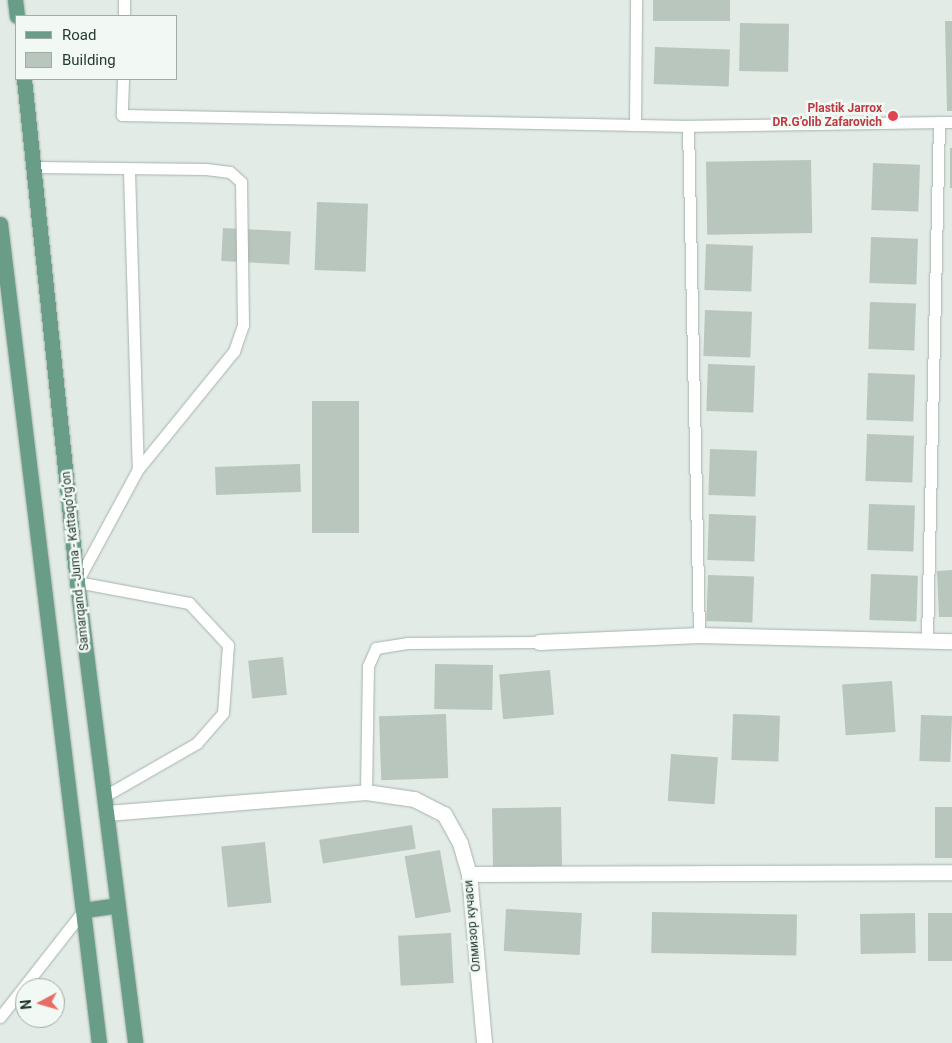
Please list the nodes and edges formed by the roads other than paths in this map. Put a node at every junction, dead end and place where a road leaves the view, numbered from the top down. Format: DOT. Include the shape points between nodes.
graph roads {
  1 [pos="15,0"];
  2 [pos="124,0"];
  3 [pos="636,0"];
  4 [pos="17,15"];
  5 [pos="124,15"];
  6 [pos="24,80"];
  7 [pos="123,80"];
  8 [pos="939,122"];
  9 [pos="952,122"];
  10 [pos="635,125"];
  11 [pos="688,126"];
  12 [pos="35,167"];
  13 [pos="129,171"];
  14 [pos="0,224"];
  15 [pos="138,469"];
  16 [pos="77,582"];
  17 [pos="698,635"];
  18 [pos="927,640"];
  19 [pos="952,641"];
  20 [pos="538,642"];
  21 [pos="366,792"];
  22 [pos="104,796"];
  23 [pos="107,813"];
  24 [pos="952,872"];
  25 [pos="468,874"];
  26 [pos="118,905"];
  27 [pos="84,910"];
  28 [pos="0,1017"];
  29 [pos="99,1043"];
  30 [pos="135,1043"];
  31 [pos="484,1043"];
  1 -- 4 [label="main road"];
  2 -- 5 [label="lane"];
  3 -- 10 [label="lane"];
  6 -- 12 [label="main road, Samarqand - Juma - Kattaqo‘rg‘on"];
  7 -- 10 [label="lane" via="122,115"];
  8 -- 9 [label="lane"];
  8 -- 11 [label="lane"];
  8 -- 18 [label="lane"];
  10 -- 11 [label="lane"];
  11 -- 17 [label="lane"];
  12 -- 13 [label="lane"];
  12 -- 16 [label="main road, Samarqand - Juma - Kattaqo‘rg‘on"];
  13 -- 15 [label="lane"];
  13 -- 15 [label="lane" via="206,169 230,172 242,182 243,325 237,342"];
  14 -- 27 [label="main road"];
  15 -- 16 [label="lane"];
  16 -- 22 [label="main road, Samarqand - Juma - Kattaqo‘rg‘on"];
  16 -- 22 [label="lane" via="189,603 228,645 223,713 197,744"];
  17 -- 18 [label="street"];
  17 -- 20 [label="street"];
  18 -- 19 [label="street"];
  20 -- 21 [label="lane" via="408,643 376,648 368,666"];
  21 -- 23 [label="street"];
  21 -- 25 [label="street, Олмизор кучаси" via="414,798 444,814 460,843"];
  22 -- 23 [label="main road, Samarqand - Juma - Kattaqo‘rg‘on"];
  23 -- 26 [label="main road, Samarqand - Juma - Kattaqo‘rg‘on"];
  24 -- 25 [label="street"];
  25 -- 31 [label="street, Олмизор кучаси"];
  26 -- 27 [label="main road"];
  26 -- 30 [label="main road, Samarqand - Juma - Kattaqo‘rg‘on"];
  27 -- 28 [label="lane"];
  27 -- 29 [label="main road"];
}
